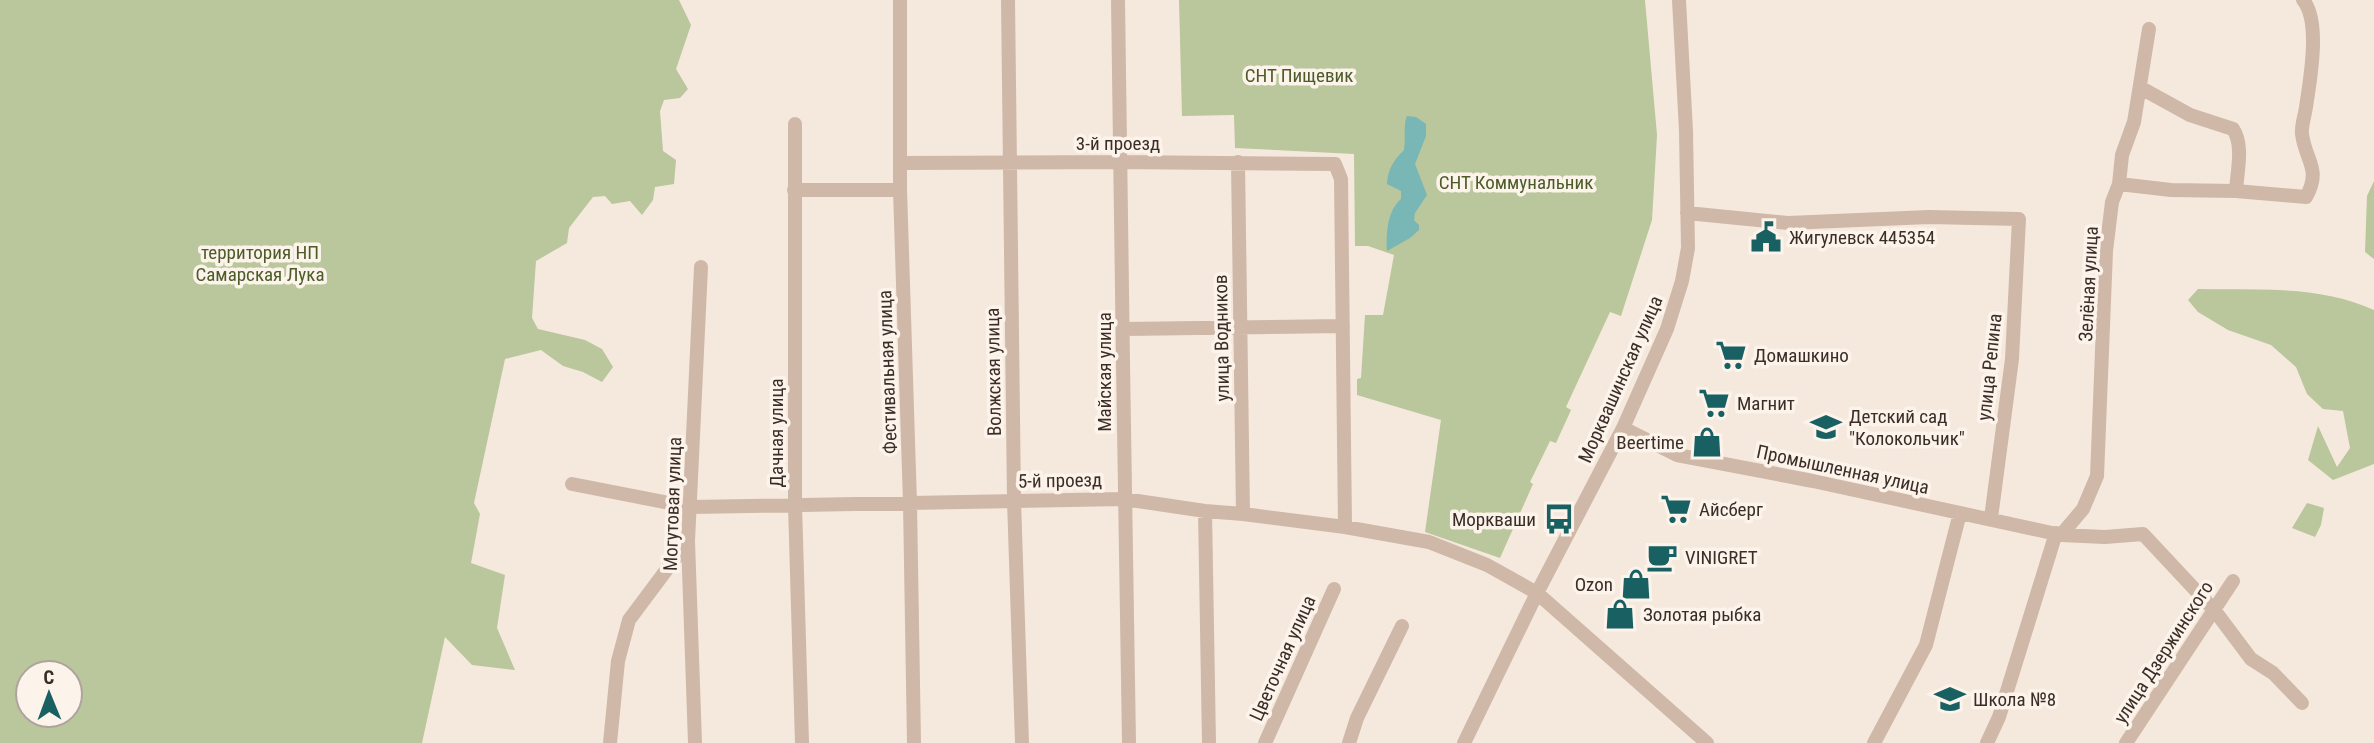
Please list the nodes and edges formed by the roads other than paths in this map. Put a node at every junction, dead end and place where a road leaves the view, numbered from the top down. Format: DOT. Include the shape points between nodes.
graph roads {
  1 [pos="900,0"];
  2 [pos="1008,0"];
  3 [pos="1118,0"];
  4 [pos="1679,0"];
  5 [pos="2303,0"];
  6 [pos="2149,29"];
  7 [pos="2141,88"];
  8 [pos="795,124"];
  9 [pos="1121,162"];
  10 [pos="1238,162"];
  11 [pos="901,163"];
  12 [pos="1010,163"];
  13 [pos="2119,184"];
  14 [pos="794,190"];
  15 [pos="900,190"];
  16 [pos="2236,191"];
  17 [pos="1687,213"];
  18 [pos="701,267"];
  19 [pos="1343,326"];
  20 [pos="1240,328"];
  21 [pos="1124,330"];
  22 [pos="1623,428"];
  23 [pos="572,484"];
  24 [pos="1124,499"];
  25 [pos="1014,500"];
  26 [pos="910,503"];
  27 [pos="795,505"];
  28 [pos="690,506"];
  29 [pos="1205,511"];
  30 [pos="1960,513"];
  31 [pos="1243,514"];
  32 [pos="1991,518"];
  33 [pos="1345,527"];
  34 [pos="2058,534"];
  35 [pos="688,541"];
  36 [pos="2233,581"];
  37 [pos="1334,589"];
  38 [pos="1537,593"];
  39 [pos="2215,611"];
  40 [pos="1402,626"];
  41 [pos="2302,702"];
  42 [pos="610,743"];
  43 [pos="695,743"];
  44 [pos="802,743"];
  45 [pos="914,743"];
  46 [pos="1023,743"];
  47 [pos="1129,743"];
  48 [pos="1209,743"];
  49 [pos="1265,743"];
  50 [pos="1349,743"];
  51 [pos="1464,743"];
  52 [pos="1707,743"];
  53 [pos="1874,743"];
  54 [pos="1987,743"];
  55 [pos="2126,743"];
  1 -- 11 [label="street, Фестивальная улица"];
  2 -- 12 [label="street, Волжская улица"];
  3 -- 9 [label="street, Майская улица"];
  4 -- 17 [label="street, Морквашинская улица"];
  5 -- 16 [label="street" via="2312,17 2302,133 2314,173 2310,190 2306,197"];
  6 -- 7 [label="street, Зелёная улица"];
  7 -- 13 [label="street, Зелёная улица" via="2122,155"];
  7 -- 16 [label="street" via="2190,115 2233,129 2239,147"];
  8 -- 14 [label="street, Дачная улица"];
  9 -- 10 [label="street, 3-й проезд"];
  9 -- 12 [label="street, 3-й проезд"];
  9 -- 21 [label="street, Майская улица"];
  10 -- 19 [label="street, 3-й проезд" via="1335,164 1340,179"];
  10 -- 20 [label="street, улица Водников"];
  11 -- 12 [label="street, 3-й проезд"];
  11 -- 15 [label="street, Фестивальная улица"];
  12 -- 25 [label="street, Волжская улица"];
  13 -- 16 [label="street"];
  13 -- 34 [label="street, Зелёная улица" via="2106,251 2097,476 2083,509"];
  14 -- 15 [label="street"];
  14 -- 27 [label="street, Дачная улица"];
  15 -- 26 [label="street, Фестивальная улица"];
  17 -- 22 [label="street, Морквашинская улица" via="1688,248 1682,281 1667,329"];
  17 -- 32 [label="street, улица Репина" via="1788,223 1929,217 2019,219 2012,359"];
  18 -- 28 [label="street, Могутовая улица"];
  19 -- 20 [label="street"];
  19 -- 33 [label="street"];
  20 -- 21 [label="street"];
  20 -- 31 [label="street, улица Водников"];
  21 -- 24 [label="street, Майская улица"];
  22 -- 30 [label="street, Промышленная улица" via="1677,455"];
  22 -- 38 [label="street, Морквашинская улица"];
  23 -- 28 [label="street, 5-й проезд"];
  24 -- 25 [label="street, 5-й проезд"];
  24 -- 29 [label="street, 5-й проезд"];
  24 -- 47 [label="street, Майская улица"];
  25 -- 26 [label="street, 5-й проезд"];
  25 -- 46 [label="street, Волжская улица"];
  26 -- 27 [label="street, 5-й проезд"];
  26 -- 45 [label="street, Фестивальная улица"];
  27 -- 28 [label="street, 5-й проезд"];
  27 -- 44 [label="street, Дачная улица"];
  28 -- 35 [label="street, Могутовая улица"];
  29 -- 31 [label="street, 5-й проезд"];
  29 -- 48 [label="street"];
  30 -- 32 [label="street, Промышленная улица"];
  30 -- 53 [label="street" via="1926,645"];
  31 -- 33 [label="street, 5-й проезд"];
  32 -- 34 [label="street, Промышленная улица"];
  33 -- 38 [label="street, 5-й проезд" via="1429,542 1487,565"];
  34 -- 39 [label="street, Промышленная улица" via="2143,534"];
  34 -- 54 [label="street"];
  35 -- 42 [label="street" via="629,620 618,661"];
  35 -- 43 [label="street, Могутовая улица"];
  36 -- 39 [label="street, улица Дзержинского"];
  37 -- 49 [label="street, Цветочная улица"];
  38 -- 51 [label="street, Морквашинская улица"];
  38 -- 52 [label="street, 5-й проезд"];
  39 -- 41 [label="street, Промышленная улица" via="2251,659"];
  39 -- 55 [label="street, улица Дзержинского"];
  40 -- 50 [label="street"];
}
